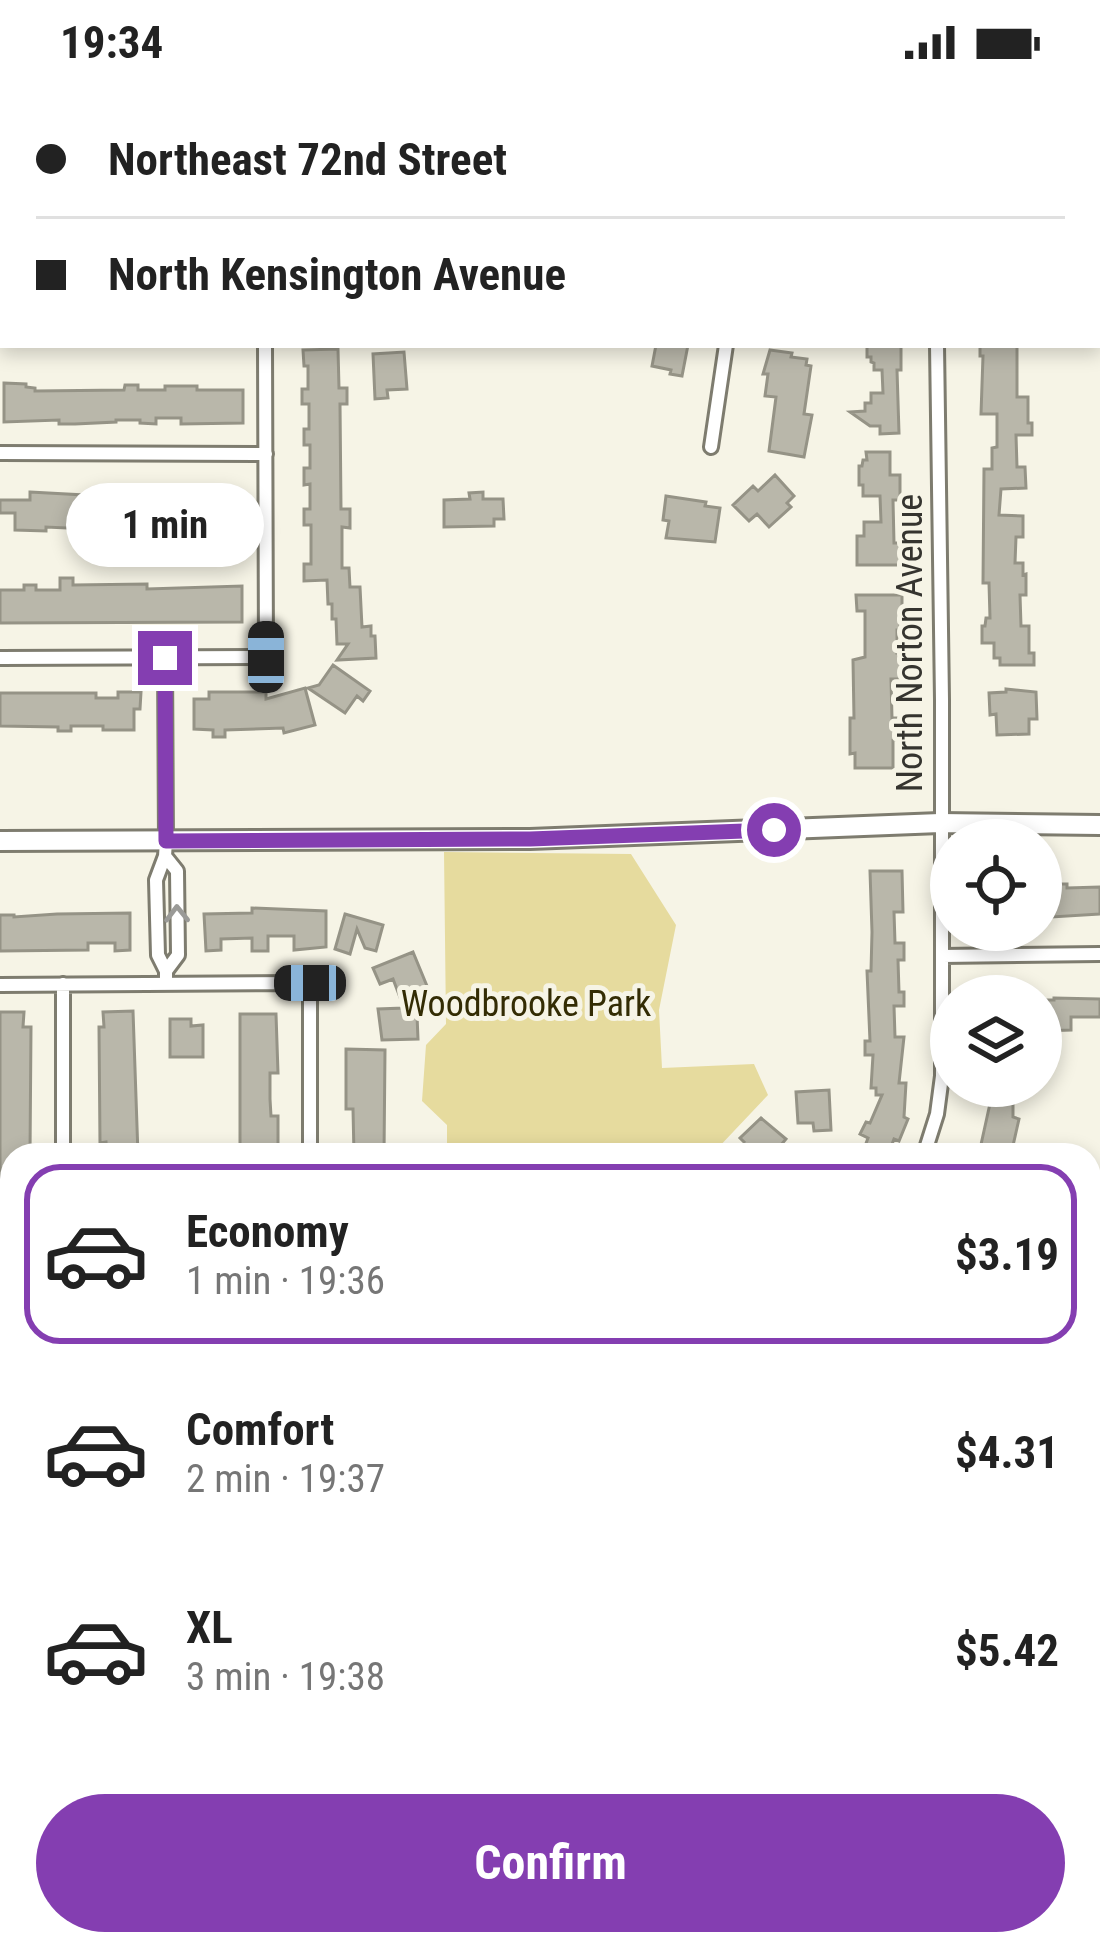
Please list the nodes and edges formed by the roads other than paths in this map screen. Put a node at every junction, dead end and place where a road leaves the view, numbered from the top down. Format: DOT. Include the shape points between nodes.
graph roads {
  1 [pos="265,348"];
  2 [pos="726,348"];
  3 [pos="937,348"];
  4 [pos="711,447"];
  5 [pos="0,453"];
  6 [pos="266,454"];
  7 [pos="0,658"];
  8 [pos="165,658"];
  9 [pos="940,819"];
  10 [pos="930,823"];
  11 [pos="1062,825"];
  12 [pos="1100,825"];
  13 [pos="0,841"];
  14 [pos="166,849"];
  15 [pos="942,951"];
  16 [pos="1100,954"];
  17 [pos="942,956"];
  18 [pos="166,977"];
  19 [pos="63,984"];
  20 [pos="0,985"];
  21 [pos="63,1143"];
  22 [pos="310,1143"];
  23 [pos="927,1143"];
  1 -- 6 [label="street"];
  2 -- 4 [label="street"];
  3 -- 9 [label="street, North Norton Avenue"];
  5 -- 6 [label="street"];
  6 -- 8 [label="street" via="266,657"];
  7 -- 8 [label="street"];
  8 -- 14 [label="street"];
  10 -- 14 [label="main road"];
  11 -- 12 [label="main road"];
  13 -- 14 [label="main road"];
  14 -- 18 [label="street" via="156,880"];
  18 -- 14 [label="street, one-way" via="178,955 177,871"];
  15 -- 17 [label="street, North Norton Avenue"];
  16 -- 17 [label="street"];
  17 -- 23 [label="street, North Norton Avenue" via="941,1091"];
  18 -- 19 [label="street"];
  18 -- 22 [label="street" via="310,983"];
  19 -- 20 [label="street"];
  19 -- 21 [label="street"];
}
